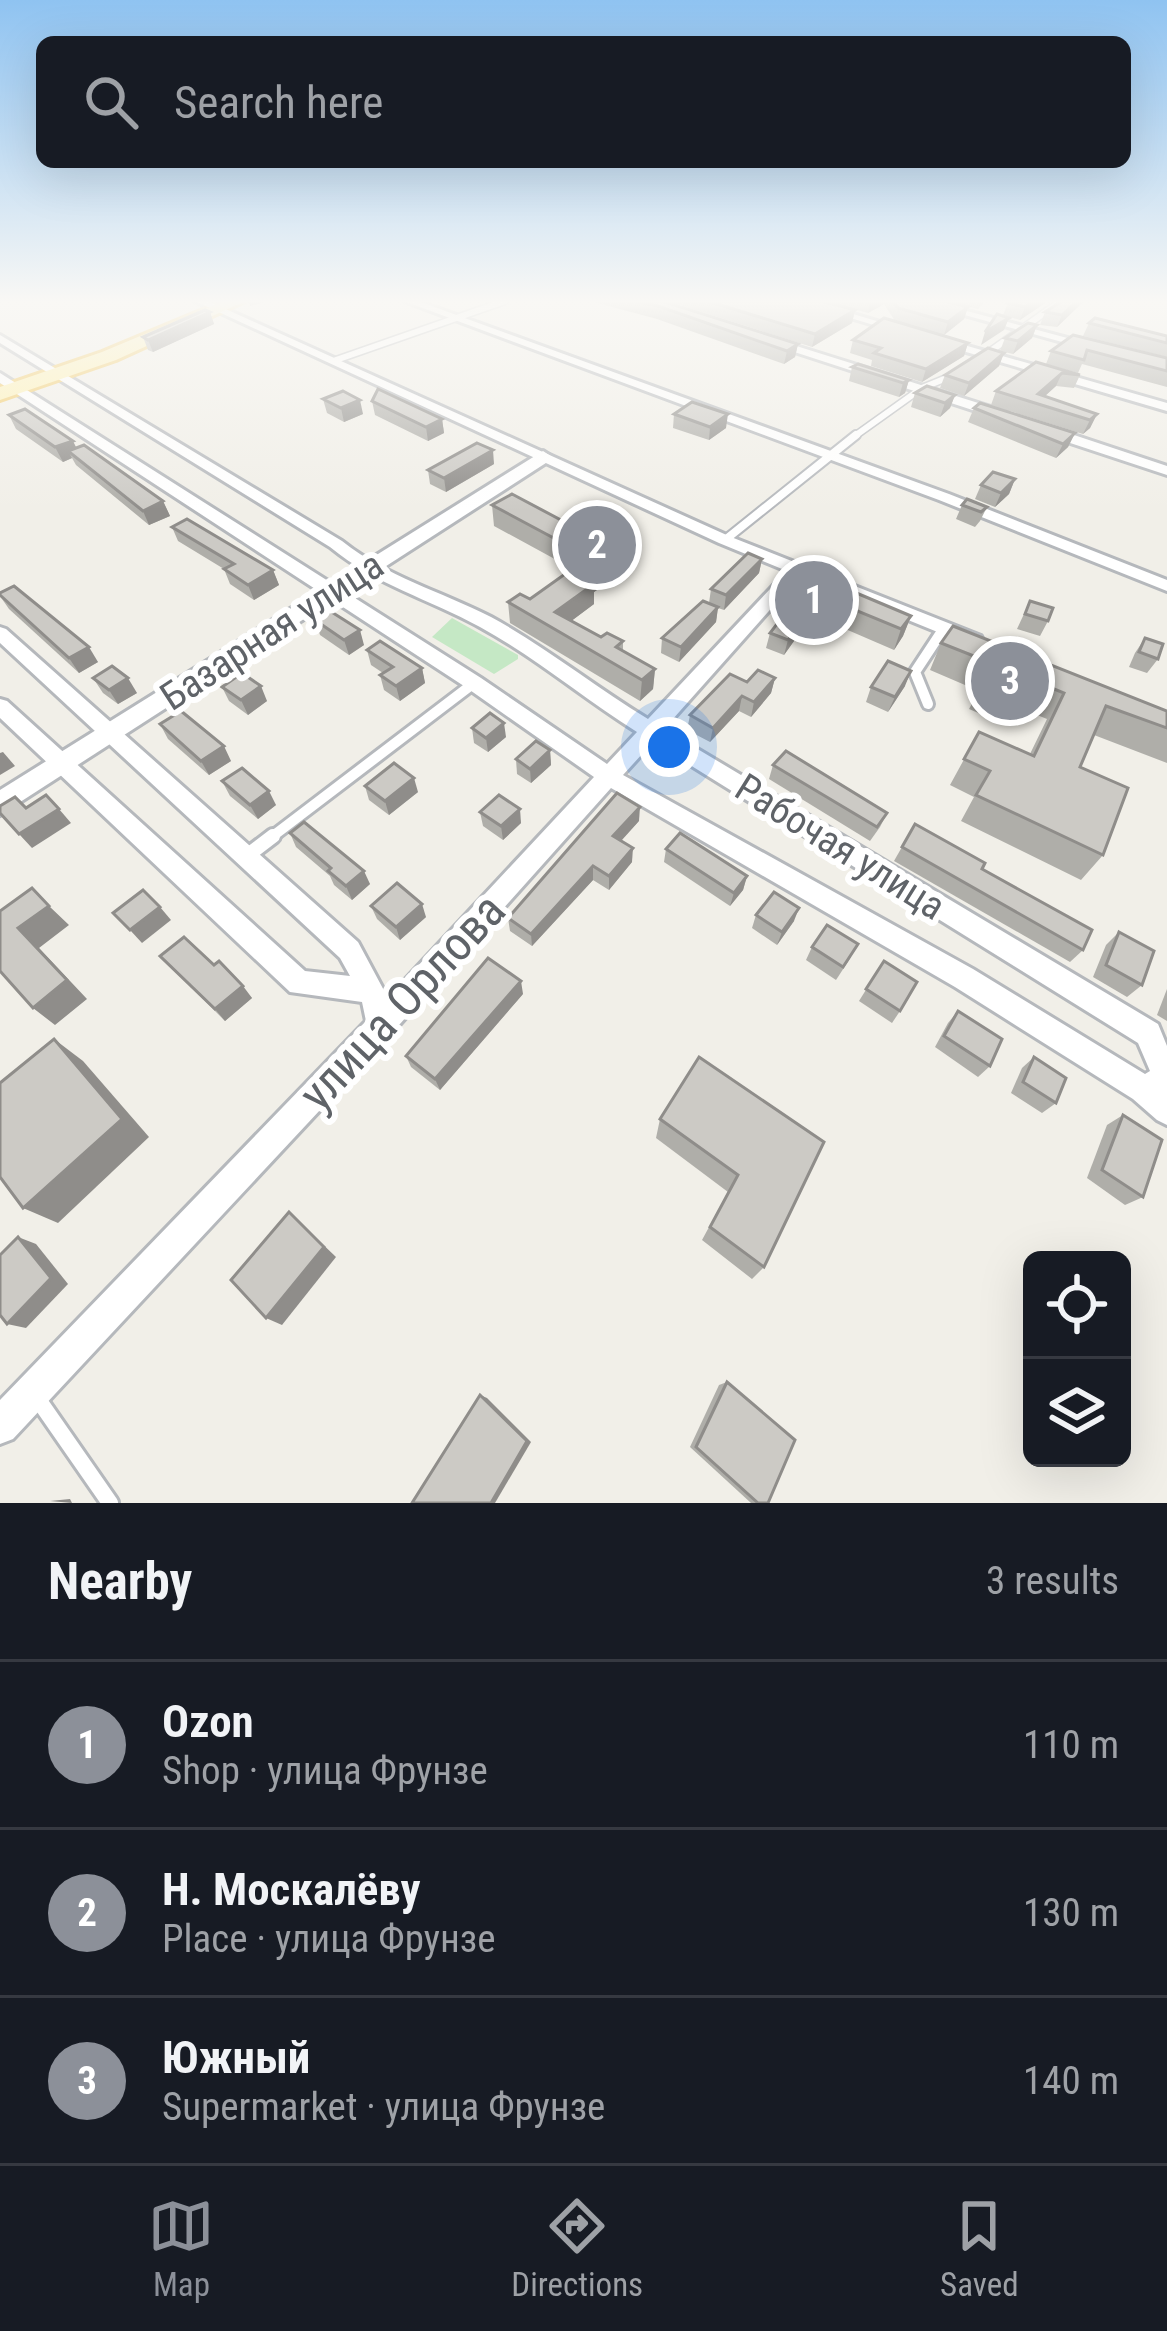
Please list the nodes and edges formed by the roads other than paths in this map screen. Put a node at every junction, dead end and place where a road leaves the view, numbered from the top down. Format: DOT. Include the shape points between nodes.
graph roads {
  1 [pos="50,371"];
  2 [pos="65,371"];
  3 [pos="358,371"];
  4 [pos="616,371"];
  5 [pos="629,371"];
  6 [pos="869,371"];
  7 [pos="959,371"];
  8 [pos="1042,371"];
  9 [pos="56,375"];
  10 [pos="6,386"];
  11 [pos="922,388"];
  12 [pos="1167,407"];
  13 [pos="1011,418"];
  14 [pos="1033,425"];
  15 [pos="833,452"];
  16 [pos="543,457"];
  17 [pos="1167,471"];
  18 [pos="724,540"];
  19 [pos="366,570"];
  20 [pos="796,571"];
  21 [pos="1167,573"];
  22 [pos="1167,586"];
  23 [pos="333,593"];
  24 [pos="944,628"];
  25 [pos="0,633"];
  26 [pos="987,645"];
  27 [pos="474,683"];
  28 [pos="928,704"];
  29 [pos="0,706"];
  30 [pos="650,728"];
  31 [pos="113,732"];
  32 [pos="62,765"];
  33 [pos="611,778"];
  34 [pos="0,805"];
  35 [pos="248,855"];
  36 [pos="373,991"];
  37 [pos="381,1025"];
  38 [pos="1158,1082"];
  39 [pos="1167,1110"];
  40 [pos="33,1392"];
  41 [pos="0,1426"];
  42 [pos="110,1503"];
  1 -- 9 [label="street, Рабочая улица"];
  2 -- 9 [label="main road"];
  3 -- 16 [label="street"];
  4 -- 15 [label="street"];
  5 -- 15 [label="street"];
  6 -- 11 [label="street"];
  7 -- 11 [label="lane"];
  8 -- 12 [label="street"];
  9 -- 10 [label="main road"];
  9 -- 19 [label="street, Рабочая улица" via="336,544"];
  10 -- 23 [label="street, Рабочая улица"];
  11 -- 13 [label="street"];
  11 -- 15 [label="lane"];
  14 -- 17 [label="street"];
  15 -- 18 [label="lane"];
  15 -- 21 [label="street"];
  15 -- 22 [label="street"];
  16 -- 18 [label="street"];
  16 -- 19 [label="street, Базарная улица"];
  18 -- 20 [label="street"];
  19 -- 23 [label="street, Базарная улица"];
  19 -- 30 [label="street, Рабочая улица" via="466,612"];
  20 -- 24 [label="street"];
  20 -- 30 [label="street, улица Орлова"];
  23 -- 27 [label="street, Рабочая улица"];
  23 -- 31 [label="street, Базарная улица"];
  24 -- 26 [label="street"];
  24 -- 28 [label="lane" via="915,672"];
  25 -- 31 [label="street"];
  27 -- 33 [label="street, Рабочая улица"];
  27 -- 35 [label="lane"];
  29 -- 32 [label="street"];
  30 -- 33 [label="street, улица Орлова"];
  30 -- 38 [label="street, Рабочая улица" via="1148,1034"];
  31 -- 32 [label="street, Базарная улица"];
  31 -- 35 [label="street"];
  32 -- 34 [label="street, Базарная улица"];
  32 -- 36 [label="street" via="299,983"];
  33 -- 37 [label="street, улица Орлова"];
  33 -- 38 [label="street, Рабочая улица"];
  35 -- 36 [label="street" via="349,950"];
  36 -- 37 [label="street"];
  37 -- 40 [label="street, улица Орлова"];
  38 -- 39 [label="street"];
  40 -- 41 [label="street, улица Орлова"];
  40 -- 42 [label="lane"];
}
